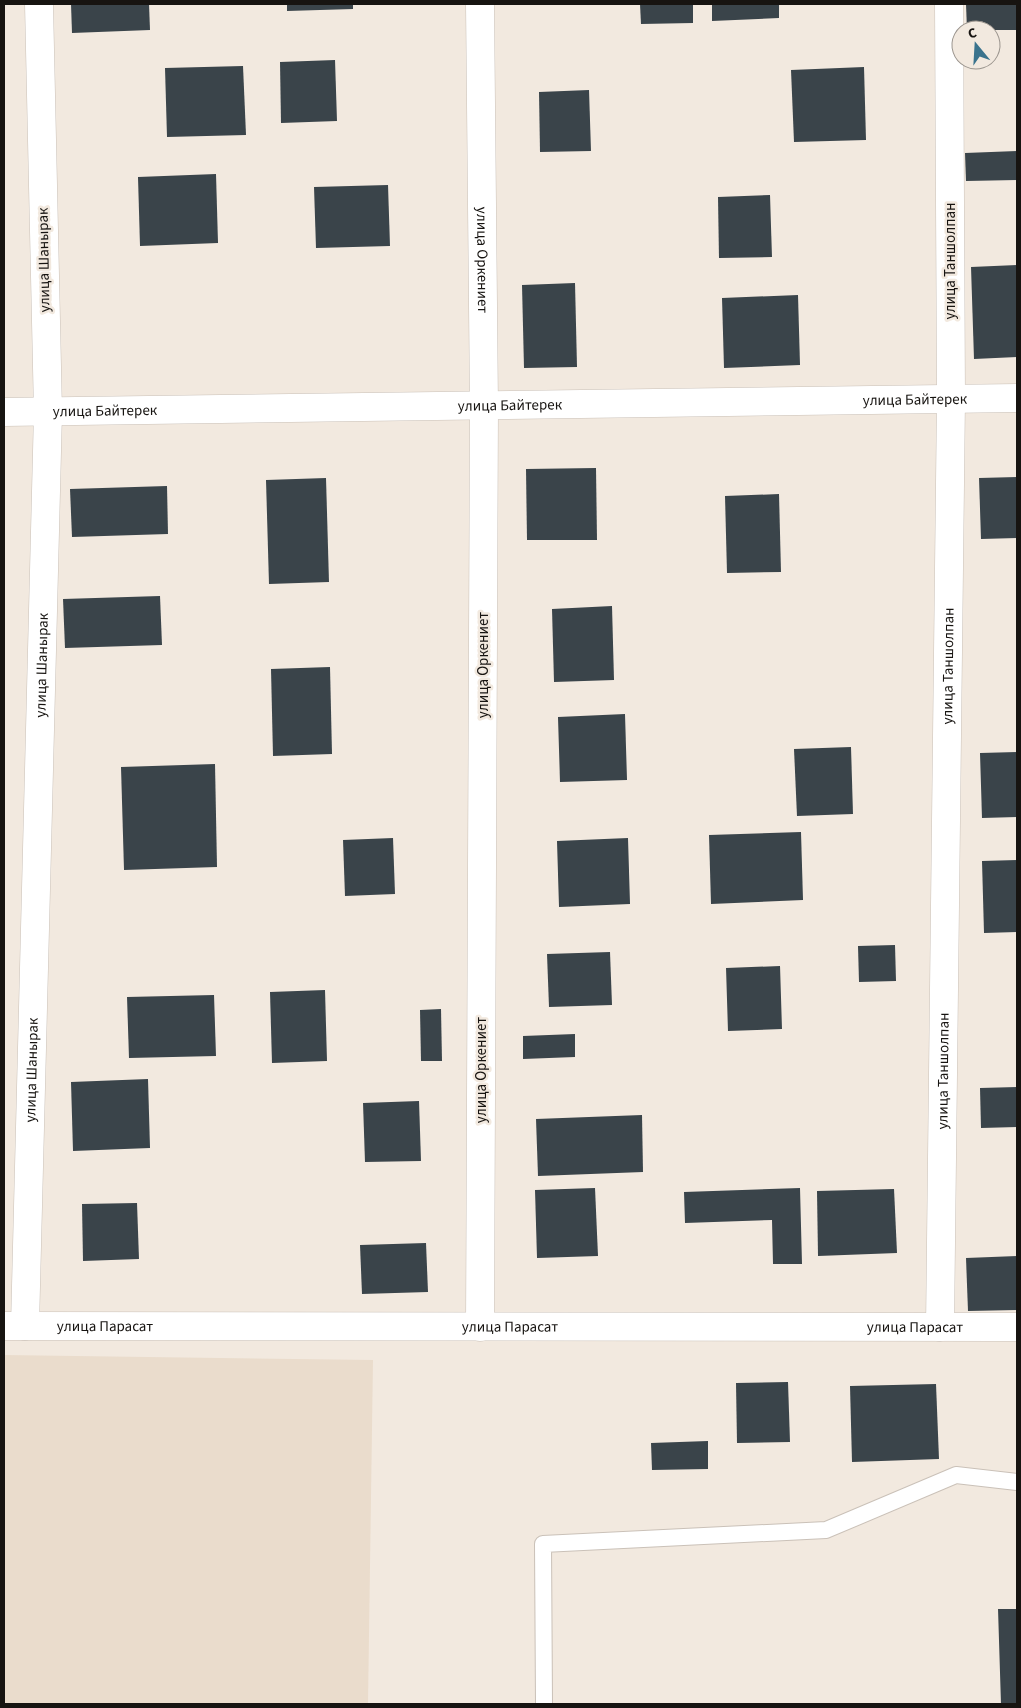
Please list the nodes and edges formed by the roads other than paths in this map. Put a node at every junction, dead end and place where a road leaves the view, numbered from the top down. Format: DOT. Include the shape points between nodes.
graph roads {
  1 [pos="39,4"];
  2 [pos="480,4"];
  3 [pos="949,4"];
  4 [pos="1017,398"];
  5 [pos="951,399"];
  6 [pos="484,406"];
  7 [pos="4,412"];
  8 [pos="48,412"];
  9 [pos="14,1326"];
  10 [pos="480,1327"];
  11 [pos="940,1327"];
  12 [pos="1017,1328"];
  13 [pos="1017,1482"];
  14 [pos="544,1704"];
  1 -- 8 [label="street, улица Шанырак"];
  2 -- 6 [label="street, улица Оркениет"];
  3 -- 5 [label="street, улица Таншолпан"];
  4 -- 5 [label="street, улица Байтерек"];
  5 -- 6 [label="street, улица Байтерек"];
  5 -- 11 [label="street, улица Таншолпан"];
  6 -- 8 [label="street, улица Байтерек"];
  6 -- 10 [label="street, улица Оркениет"];
  7 -- 8 [label="street, улица Байтерек"];
  8 -- 9 [label="street, улица Шанырак"];
  9 -- 10 [label="street, улица Парасат"];
  10 -- 11 [label="street, улица Парасат"];
  11 -- 12 [label="street, улица Парасат"];
  13 -- 14 [label="lane" via="956,1475 826,1530 543,1544"];
}
